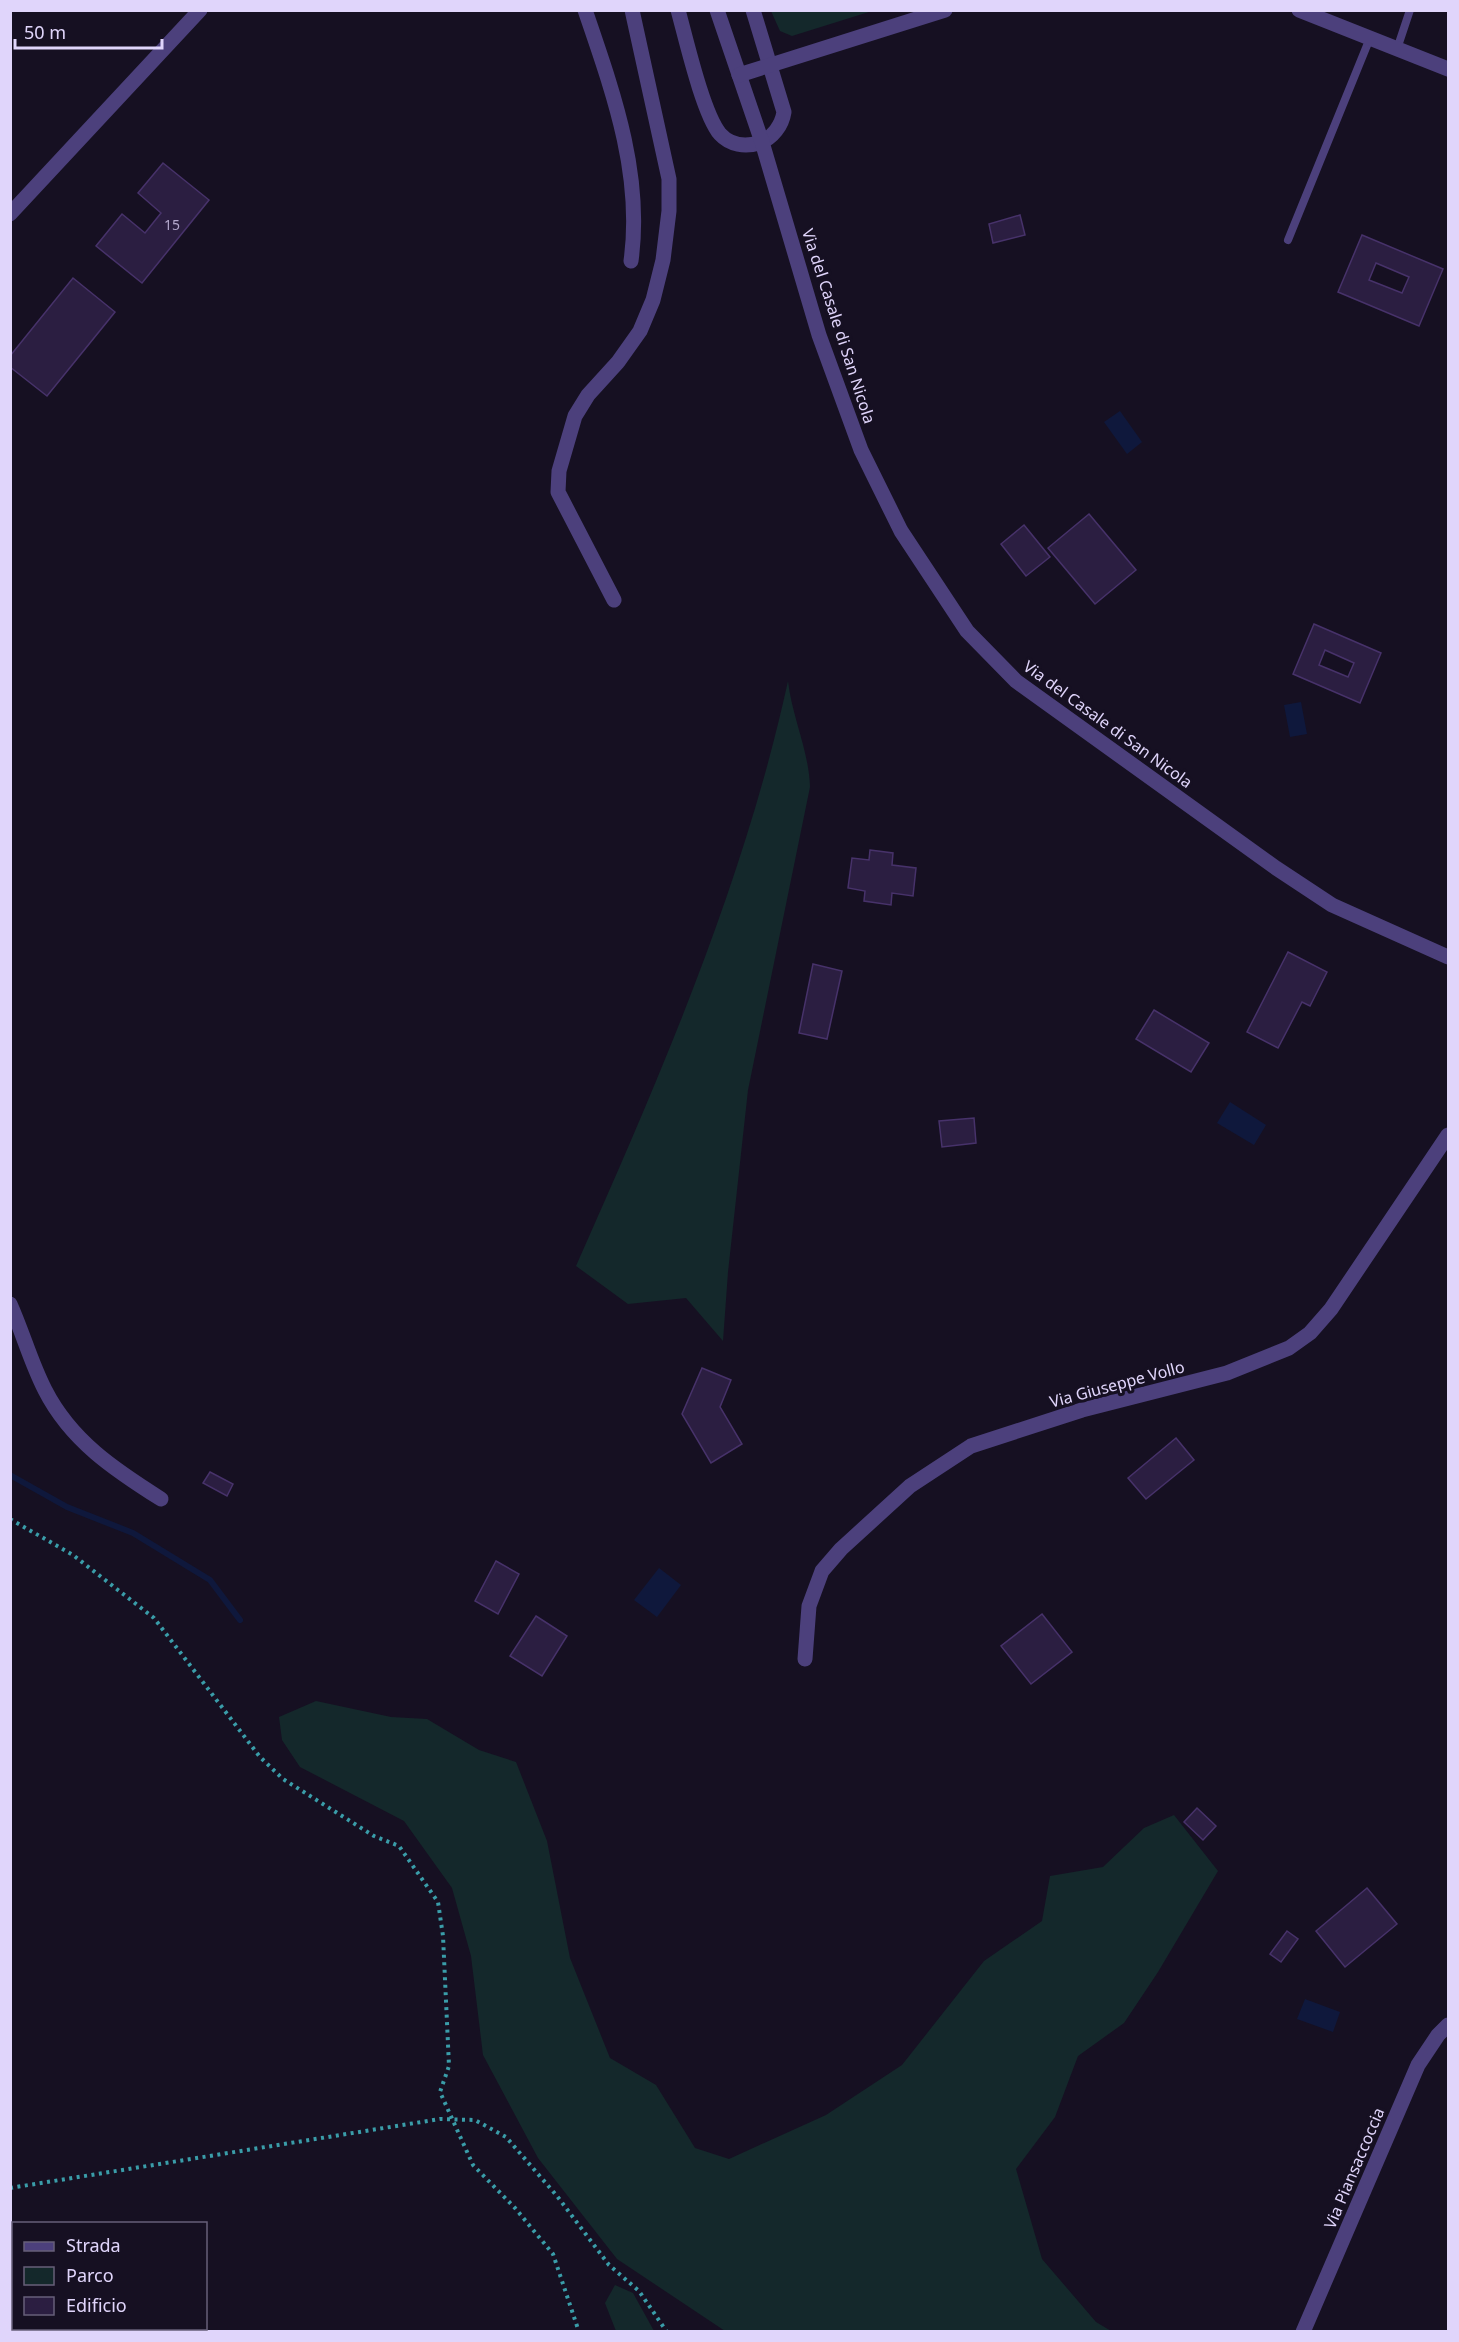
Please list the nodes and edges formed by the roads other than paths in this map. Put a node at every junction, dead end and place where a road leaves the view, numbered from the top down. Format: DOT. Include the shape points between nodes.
graph roads {
  1 [pos="200,10"];
  2 [pos="585,10"];
  3 [pos="632,10"];
  4 [pos="678,10"];
  5 [pos="717,10"];
  6 [pos="753,10"];
  7 [pos="945,10"];
  8 [pos="1299,10"];
  9 [pos="1410,10"];
  10 [pos="1370,38"];
  11 [pos="1397,49"];
  12 [pos="771,66"];
  13 [pos="1449,69"];
  14 [pos="739,75"];
  15 [pos="762,142"];
  16 [pos="10,214"];
  17 [pos="1288,240"];
  18 [pos="631,261"];
  19 [pos="614,600"];
  20 [pos="1449,957"];
  21 [pos="1449,1135"];
  22 [pos="10,1305"];
  23 [pos="161,1499"];
  24 [pos="806,1659"];
  25 [pos="1449,2025"];
  26 [pos="1303,2331"];
  1 -- 16 [label="street"];
  2 -- 18 [label="street" via="627,146 636,226"];
  3 -- 19 [label="street" via="669,179 663,260 640,331 575,416 559,471 558,492"];
  4 -- 15 [label="street" via="716,129 733,143"];
  5 -- 14 [label="street, Via del Casale di San Nicola"];
  6 -- 12 [label="street"];
  7 -- 12 [label="street"];
  8 -- 10 [label="street"];
  9 -- 11 [label="lane"];
  10 -- 11 [label="street"];
  10 -- 17 [label="lane"];
  11 -- 13 [label="street"];
  12 -- 14 [label="street"];
  12 -- 15 [label="street" via="784,112 779,127"];
  14 -- 15 [label="street, Via del Casale di San Nicola"];
  15 -- 20 [label="street, Via del Casale di San Nicola" via="819,335 861,450 901,531 967,631 1016,681 1276,868 1332,905"];
  21 -- 24 [label="street, Via Giuseppe Vollo" via="1331,1309 1310,1333 1289,1348 1227,1373 1082,1410 971,1446 910,1486 822,1571 809,1606"];
  22 -- 23 [label="street" via="44,1389 59,1414 94,1453"];
  25 -- 26 [label="street, Via Piansaccoccia" via="1418,2065"];
}
